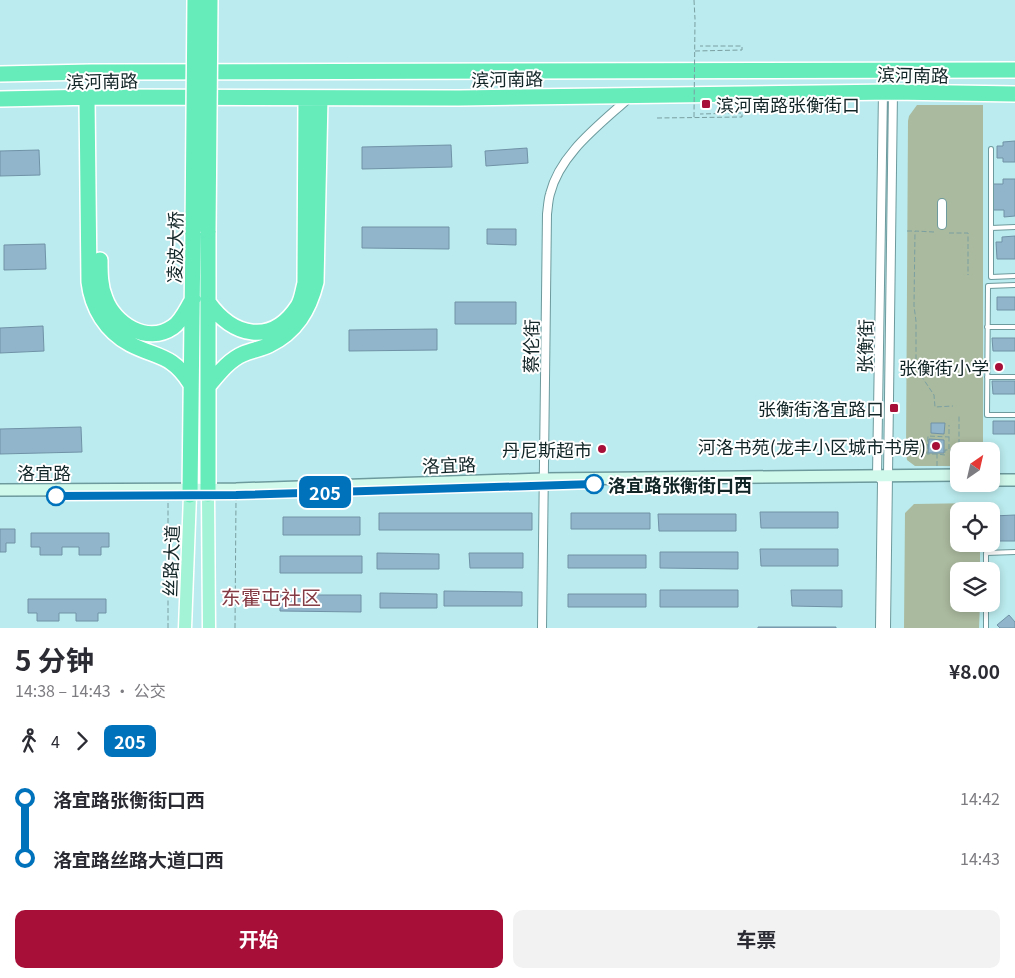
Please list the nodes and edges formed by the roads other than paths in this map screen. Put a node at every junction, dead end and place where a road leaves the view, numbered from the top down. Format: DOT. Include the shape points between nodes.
graph roads {
  1 [pos="195,0"];
  2 [pos="210,0"];
  3 [pos="655,70"];
  4 [pos="1015,70"];
  5 [pos="0,74"];
  6 [pos="888,92"];
  7 [pos="1015,94"];
  8 [pos="632,96"];
  9 [pos="656,96"];
  10 [pos="92,98"];
  11 [pos="313,98"];
  12 [pos="0,100"];
  13 [pos="991,149"];
  14 [pos="942,203"];
  15 [pos="942,225"];
  16 [pos="1015,227"];
  17 [pos="991,228"];
  18 [pos="201,232"];
  19 [pos="1015,276"];
  20 [pos="1015,286"];
  21 [pos="192,299"];
  22 [pos="208,302"];
  23 [pos="988,326"];
  24 [pos="1015,327"];
  25 [pos="988,377"];
  26 [pos="1015,377"];
  27 [pos="190,383"];
  28 [pos="209,385"];
  29 [pos="1015,415"];
  30 [pos="950,474"];
  31 [pos="1000,474"];
  32 [pos="1015,474"];
  33 [pos="884,478"];
  34 [pos="1000,480"];
  35 [pos="1015,480"];
  36 [pos="950,481"];
  37 [pos="543,482"];
  38 [pos="0,490"];
  39 [pos="208,491"];
  40 [pos="190,492"];
  41 [pos="0,496"];
  42 [pos="1015,552"];
  43 [pos="986,562"];
  44 [pos="986,612"];
  45 [pos="185,628"];
  46 [pos="210,628"];
  47 [pos="542,628"];
  48 [pos="880,628"];
  49 [pos="886,628"];
  50 [pos="986,628"];
  1 -- 18 [label="highway, 凌波大桥, bridge"];
  2 -- 18 [label="highway, 凌波大桥, bridge"];
  3 -- 4 [label="highway, 滨河南路"];
  3 -- 5 [label="highway, 滨河南路"];
  3 -- 9 [label="highway" via="669,81 665,90"];
  6 -- 7 [label="highway, 滨河南路"];
  6 -- 9 [label="highway, 滨河南路"];
  6 -- 33 [label="street, 张衡街"];
  8 -- 9 [label="highway, 滨河南路"];
  8 -- 11 [label="highway, 滨河南路"];
  8 -- 37 [label="street, 蔡伦街" via="582,141 560,169 550,193"];
  10 -- 11 [label="highway, 滨河南路"];
  10 -- 12 [label="highway, 滨河南路"];
  10 -- 21 [label="highway" via="100,279 105,300 119,320 149,334 171,328"];
  10 -- 27 [label="highway" via="89,282 94,305 117,335 130,344 166,357 183,371"];
  11 -- 22 [label="highway" via="305,283 298,305 273,328 257,333 243,331 228,323"];
  11 -- 28 [label="highway" via="316,282 308,307 287,334 235,359"];
  13 -- 17 [label="lane"];
  14 -- 15 [label="street"];
  16 -- 17 [label="lane"];
  17 -- 19 [label="lane" via="991,277"];
  18 -- 21 [label="highway, 凌波大桥"];
  18 -- 22 [label="highway, 凌波大桥"];
  20 -- 23 [label="lane" via="988,286"];
  21 -- 27 [label="highway, 凌波大桥"];
  22 -- 28 [label="highway, 凌波大桥"];
  23 -- 24 [label="lane"];
  23 -- 25 [label="lane"];
  25 -- 26 [label="lane"];
  25 -- 29 [label="lane" via="987,415"];
  27 -- 40 [label="highway, 凌波大桥"];
  28 -- 39 [label="highway, 凌波大桥"];
  30 -- 33 [label="street, 洛宜路"];
  31 -- 32 [label="street"];
  33 -- 36 [label="street, 洛宜路"];
  33 -- 37 [label="street, 洛宜路"];
  33 -- 48 [label="street, 张衡街"];
  33 -- 49 [label="street, 张衡街"];
  34 -- 35 [label="street"];
  37 -- 39 [label="street, 洛宜路"];
  37 -- 39 [label="street, 洛宜路" via="236,495"];
  37 -- 47 [label="street, 蔡伦街"];
  38 -- 40 [label="street, 洛宜路"];
  39 -- 40 [label="street, 洛宜路"];
  39 -- 46 [label="main road"];
  40 -- 41 [label="street, 洛宜路"];
  40 -- 45 [label="main road, 丝路大道"];
  42 -- 43 [label="lane" via="986,553"];
  44 -- 50 [label="lane"];
}
